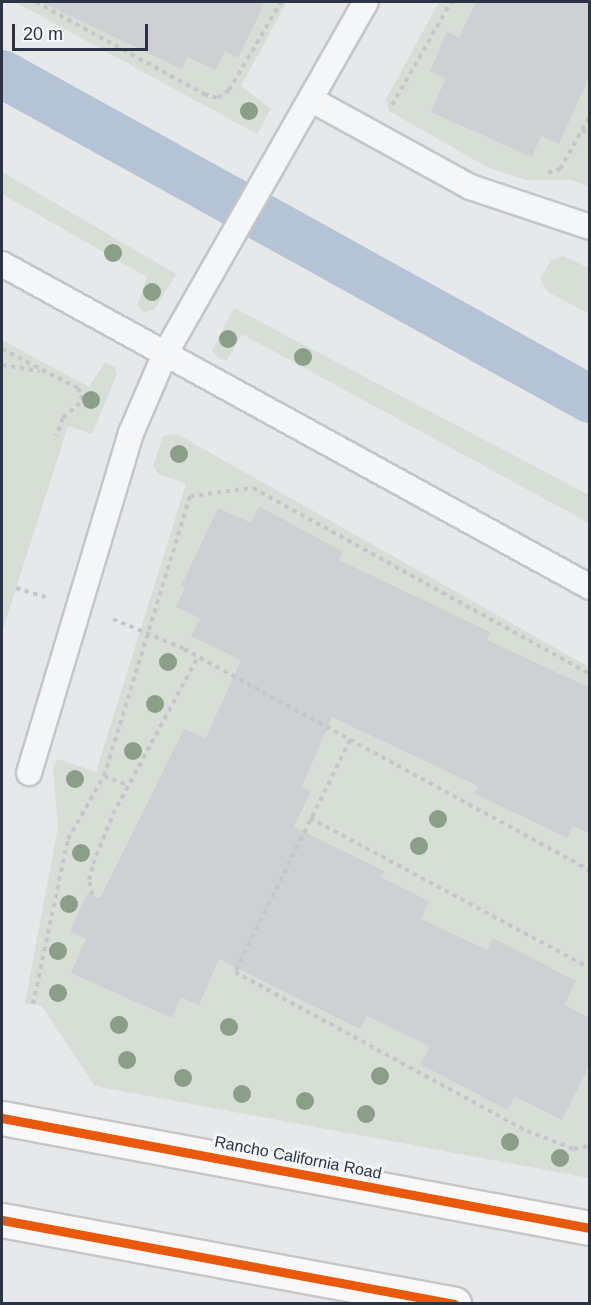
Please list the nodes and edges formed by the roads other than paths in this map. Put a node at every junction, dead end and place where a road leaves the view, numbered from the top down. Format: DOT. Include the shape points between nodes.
graph roads {
  1 [pos="366,2"];
  2 [pos="312,100"];
  3 [pos="590,227"];
  4 [pos="2,264"];
  5 [pos="165,354"];
  6 [pos="590,587"];
  7 [pos="29,773"];
  8 [pos="2,1118"];
  9 [pos="2,1220"];
  10 [pos="590,1228"];
  11 [pos="454,1304"];
  1 -- 2 [label="lane"];
  2 -- 3 [label="lane" via="470,187"];
  2 -- 5 [label="lane"];
  4 -- 5 [label="lane"];
  5 -- 6 [label="lane"];
  5 -- 7 [label="lane" via="131,433"];
  8 -- 10 [label="main road, Rancho California Road"];
  9 -- 11 [label="main road"];
}
